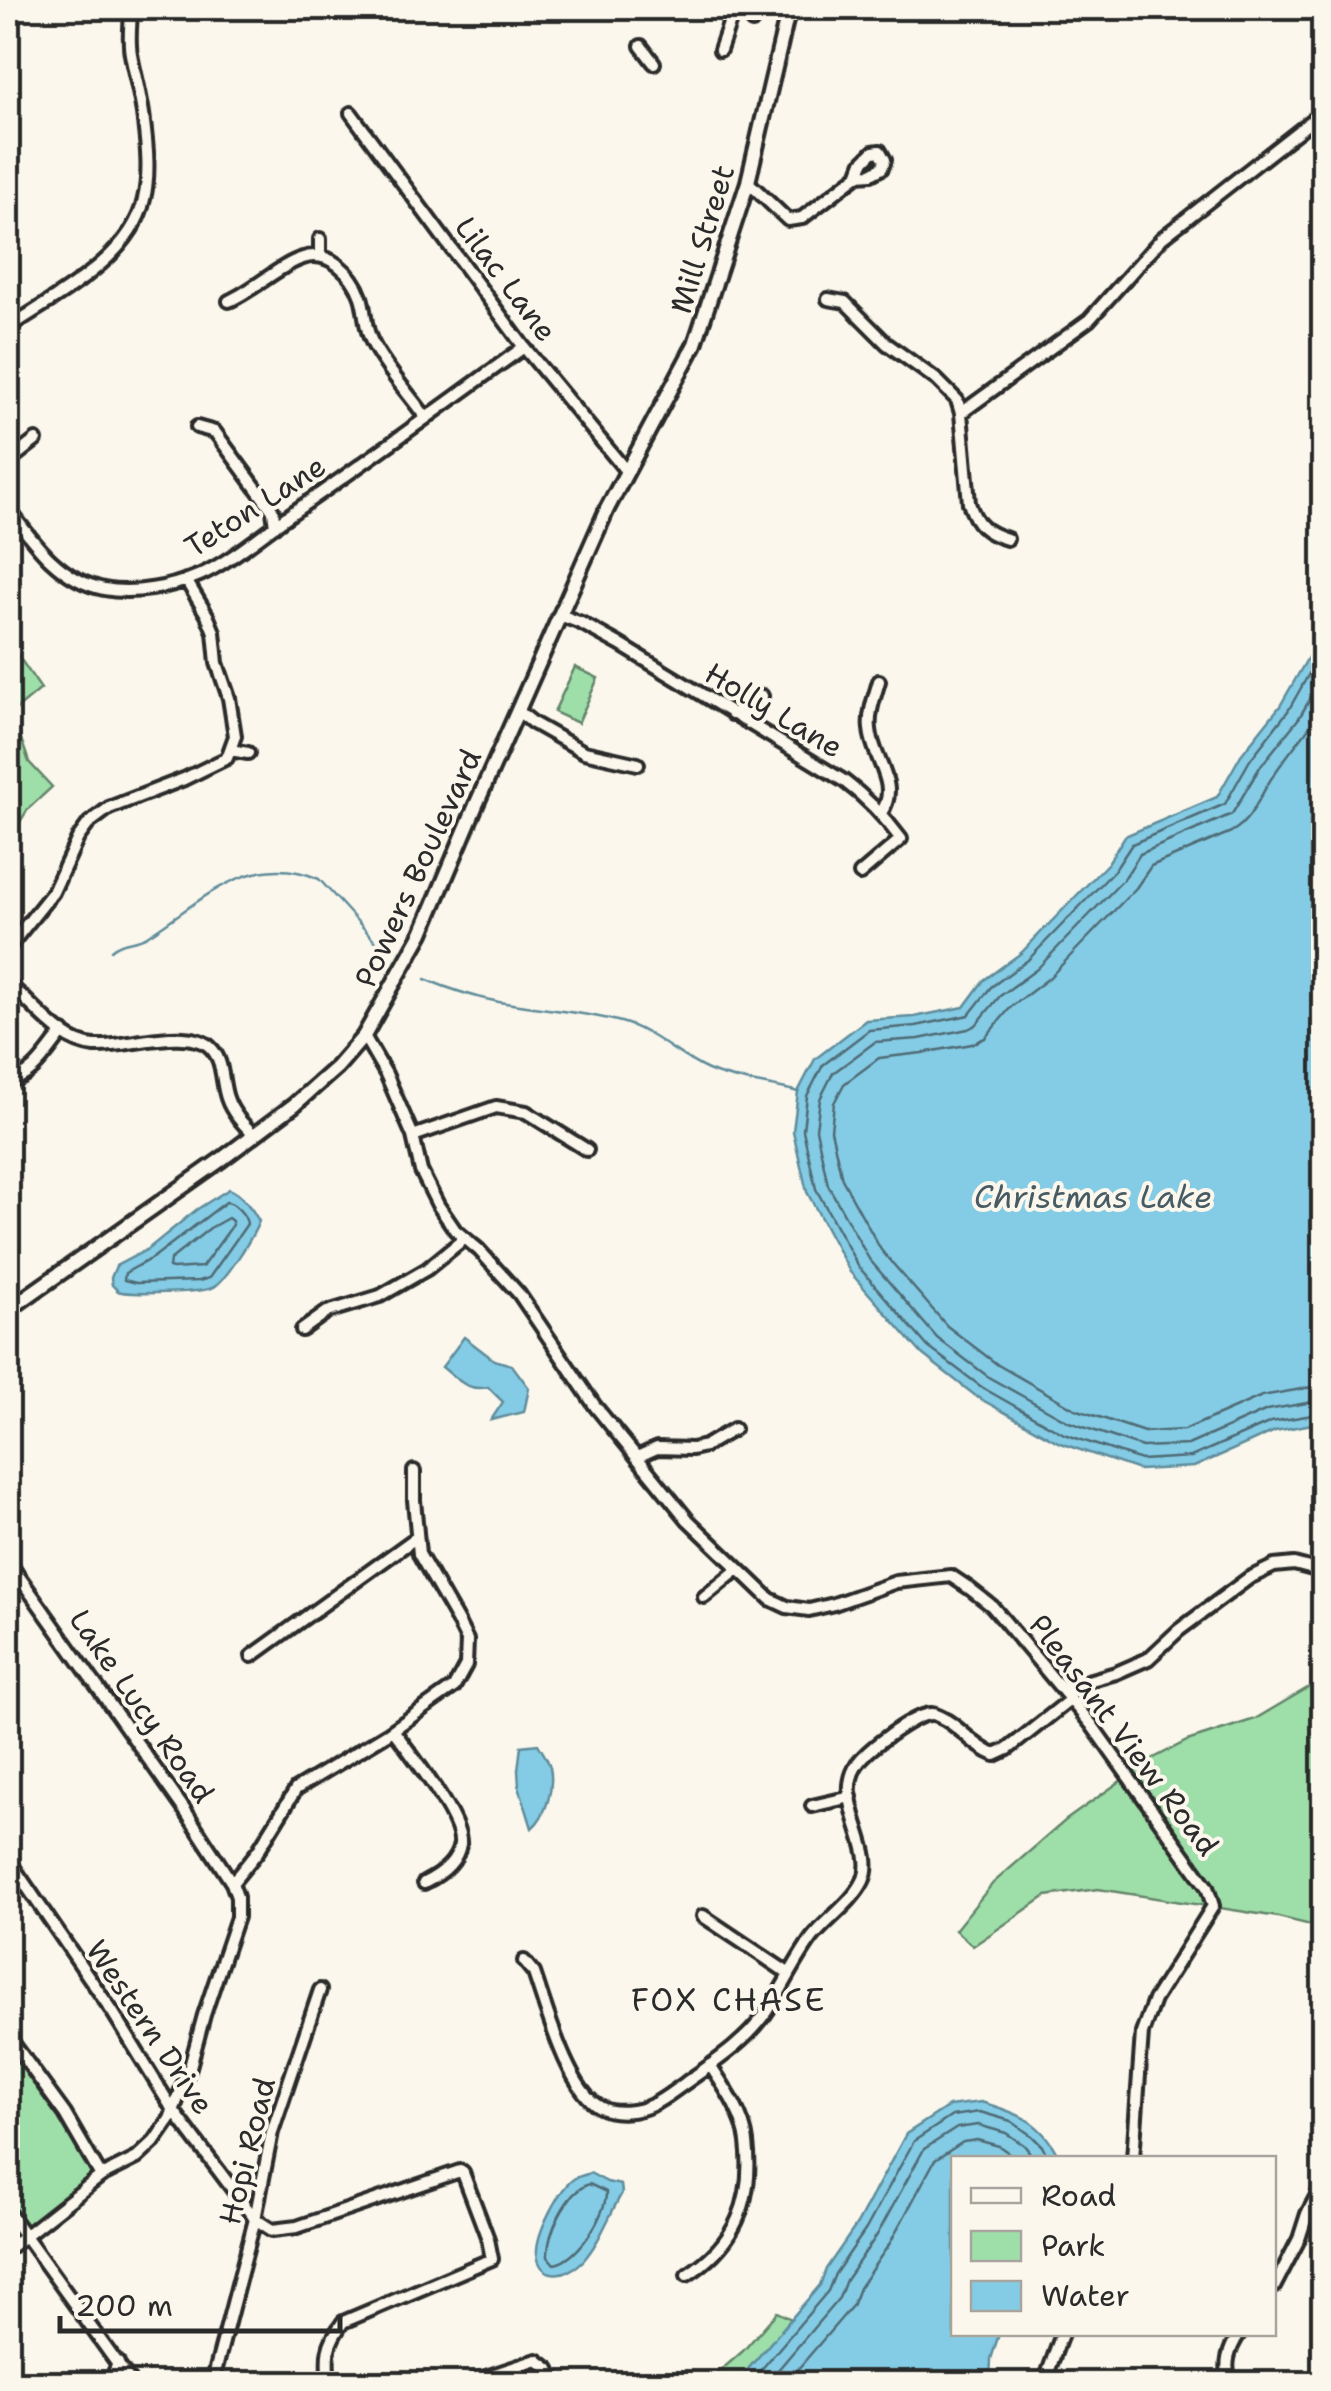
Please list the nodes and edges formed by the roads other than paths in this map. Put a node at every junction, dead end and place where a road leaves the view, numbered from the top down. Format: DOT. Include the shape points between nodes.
graph roads {
  1 [pos="132,8"];
  2 [pos="749,8"];
  3 [pos="789,8"];
  4 [pos="731,18"];
  5 [pos="752,22"];
  6 [pos="640,46"];
  7 [pos="720,50"];
  8 [pos="654,63"];
  9 [pos="1324,111"];
  10 [pos="351,113"];
  11 [pos="858,175"];
  12 [pos="748,182"];
  13 [pos="320,239"];
  14 [pos="320,256"];
  15 [pos="828,299"];
  16 [pos="229,302"];
  17 [pos="8,328"];
  18 [pos="524,347"];
  19 [pos="961,414"];
  20 [pos="426,418"];
  21 [pos="197,427"];
  22 [pos="36,440"];
  23 [pos="8,462"];
  24 [pos="626,472"];
  25 [pos="8,508"];
  26 [pos="275,526"];
  27 [pos="1007,539"];
  28 [pos="186,580"];
  29 [pos="560,615"];
  30 [pos="879,681"];
  31 [pos="762,696"];
  32 [pos="518,711"];
  33 [pos="732,714"];
  34 [pos="230,750"];
  35 [pos="248,753"];
  36 [pos="638,764"];
  37 [pos="882,813"];
  38 [pos="860,874"];
  39 [pos="8,948"];
  40 [pos="8,984"];
  41 [pos="62,1032"];
  42 [pos="364,1036"];
  43 [pos="8,1080"];
  44 [pos="254,1135"];
  45 [pos="412,1136"];
  46 [pos="586,1150"];
  47 [pos="465,1238"];
  48 [pos="8,1310"];
  49 [pos="302,1330"];
  50 [pos="734,1429"];
  51 [pos="637,1457"];
  52 [pos="414,1471"];
  53 [pos="418,1537"];
  54 [pos="8,1560"];
  55 [pos="738,1570"];
  56 [pos="1324,1572"];
  57 [pos="704,1597"];
  58 [pos="252,1656"];
  59 [pos="1063,1688"];
  60 [pos="1071,1699"];
  61 [pos="393,1730"];
  62 [pos="851,1797"];
  63 [pos="812,1806"];
  64 [pos="8,1860"];
  65 [pos="232,1883"];
  66 [pos="424,1884"];
  67 [pos="702,1916"];
  68 [pos="524,1960"];
  69 [pos="788,1973"];
  70 [pos="320,1990"];
  71 [pos="8,2036"];
  72 [pos="710,2066"];
  73 [pos="173,2110"];
  74 [pos="1133,2156"];
  75 [pos="102,2176"];
  76 [pos="1324,2182"];
  77 [pos="8,2212"];
  78 [pos="256,2219"];
  79 [pos="24,2236"];
  80 [pos="8,2249"];
  81 [pos="687,2275"];
  82 [pos="1276,2283"];
  83 [pos="1061,2336"];
  84 [pos="1238,2336"];
  85 [pos="118,2362"];
  86 [pos="214,2383"];
  87 [pos="110,2384"];
  88 [pos="132,2384"];
  89 [pos="329,2384"];
  90 [pos="465,2384"];
  91 [pos="556,2384"];
  92 [pos="1046,2384"];
  93 [pos="1231,2384"];
  1 -- 17 [label="street" via="130,50 147,161 136,224 90,272"];
  2 -- 5 [label="street"];
  3 -- 12 [label="main road, Mill Street"];
  4 -- 7 [label="street"];
  6 -- 8 [label="street"];
  9 -- 19 [label="street" via="1162,238 1089,320"];
  10 -- 18 [label="street, Lilac Lane"];
  11 -- 12 [label="street" via="802,218 788,220"];
  12 -- 24 [label="main road, Mill Street" via="695,344"];
  13 -- 14 [label="street"];
  14 -- 16 [label="street" via="303,257"];
  14 -- 20 [label="street" via="333,260 356,286 372,344"];
  15 -- 19 [label="street" via="845,302 886,344 937,380"];
  18 -- 20 [label="street, Teton Lane"];
  18 -- 24 [label="street, Lilac Lane"];
  19 -- 27 [label="street" via="973,516 992,535"];
  20 -- 26 [label="street, Teton Lane"];
  21 -- 26 [label="street" via="216,432 273,511"];
  22 -- 23 [label="street"];
  24 -- 29 [label="main road, Powers Boulevard"];
  25 -- 28 [label="street, Teton Lane" via="62,570 89,585 130,592"];
  26 -- 28 [label="street, Teton Lane"];
  28 -- 34 [label="street" via="214,632 235,736"];
  29 -- 32 [label="main road, Powers Boulevard"];
  29 -- 33 [label="street, Holly Lane"];
  30 -- 37 [label="street" via="869,725 890,786"];
  31 -- 33 [label="street" via="756,706"];
  32 -- 36 [label="street" via="584,752"];
  32 -- 42 [label="main road, Powers Boulevard" via="422,933"];
  33 -- 37 [label="street, Holly Lane" via="844,781"];
  34 -- 35 [label="street"];
  34 -- 39 [label="street" via="210,768 109,808 88,823 53,892"];
  37 -- 38 [label="street" via="901,839"];
  40 -- 41 [label="street"];
  41 -- 43 [label="street" via="29,1072"];
  41 -- 44 [label="street" via="90,1046 155,1039 206,1044 217,1057 229,1104"];
  42 -- 44 [label="main road, Powers Boulevard"];
  42 -- 45 [label="street, Pleasant View Road"];
  44 -- 48 [label="main road, Powers Boulevard"];
  45 -- 46 [label="street" via="496,1107 526,1112"];
  45 -- 47 [label="street, Pleasant View Road" via="438,1205"];
  47 -- 49 [label="street" via="380,1296 327,1312"];
  47 -- 51 [label="street, Pleasant View Road" via="519,1294"];
  50 -- 51 [label="street" via="705,1446 657,1448"];
  51 -- 55 [label="street, Pleasant View Road"];
  52 -- 53 [label="street"];
  53 -- 58 [label="street"];
  53 -- 61 [label="street" via="419,1554 466,1640 466,1665 454,1686"];
  54 -- 65 [label="street, Lake Lucy Road"];
  55 -- 57 [label="street"];
  55 -- 59 [label="street, Pleasant View Road" via="770,1599 809,1610 896,1582 951,1576 992,1606"];
  56 -- 59 [label="street" via="1274,1566 1178,1630 1148,1659"];
  59 -- 60 [label="street, Pleasant View Road"];
  60 -- 62 [label="street" via="995,1755 944,1718 920,1716 860,1760"];
  60 -- 74 [label="street, Pleasant View Road" via="1207,1887 1212,1906 1154,2000 1142,2033"];
  61 -- 65 [label="street" via="296,1789"];
  61 -- 66 [label="street" via="460,1838 448,1867"];
  62 -- 63 [label="street"];
  62 -- 69 [label="street" via="867,1862 863,1881"];
  64 -- 73 [label="street, Western Drive"];
  65 -- 73 [label="street" via="237,1917"];
  67 -- 69 [label="street"];
  68 -- 72 [label="street" via="567,2066 600,2108 651,2106"];
  69 -- 72 [label="street" via="766,2014 737,2048"];
  70 -- 78 [label="street, Hopi Road" via="272,2132"];
  71 -- 75 [label="street"];
  72 -- 81 [label="street" via="747,2140 744,2207 716,2252"];
  73 -- 75 [label="street" via="137,2158"];
  73 -- 78 [label="street, Western Drive"];
  75 -- 79 [label="street"];
  76 -- 82 [label="street"];
  77 -- 79 [label="street"];
  78 -- 86 [label="street, Hopi Road"];
  78 -- 89 [label="street" via="272,2230 297,2227 463,2173 492,2259 343,2322 326,2359"];
  79 -- 80 [label="street"];
  79 -- 85 [label="street"];
  83 -- 92 [label="street"];
  84 -- 93 [label="street" via="1228,2352"];
  85 -- 87 [label="street"];
  85 -- 88 [label="street"];
  90 -- 91 [label="street" via="537,2360"];
}
